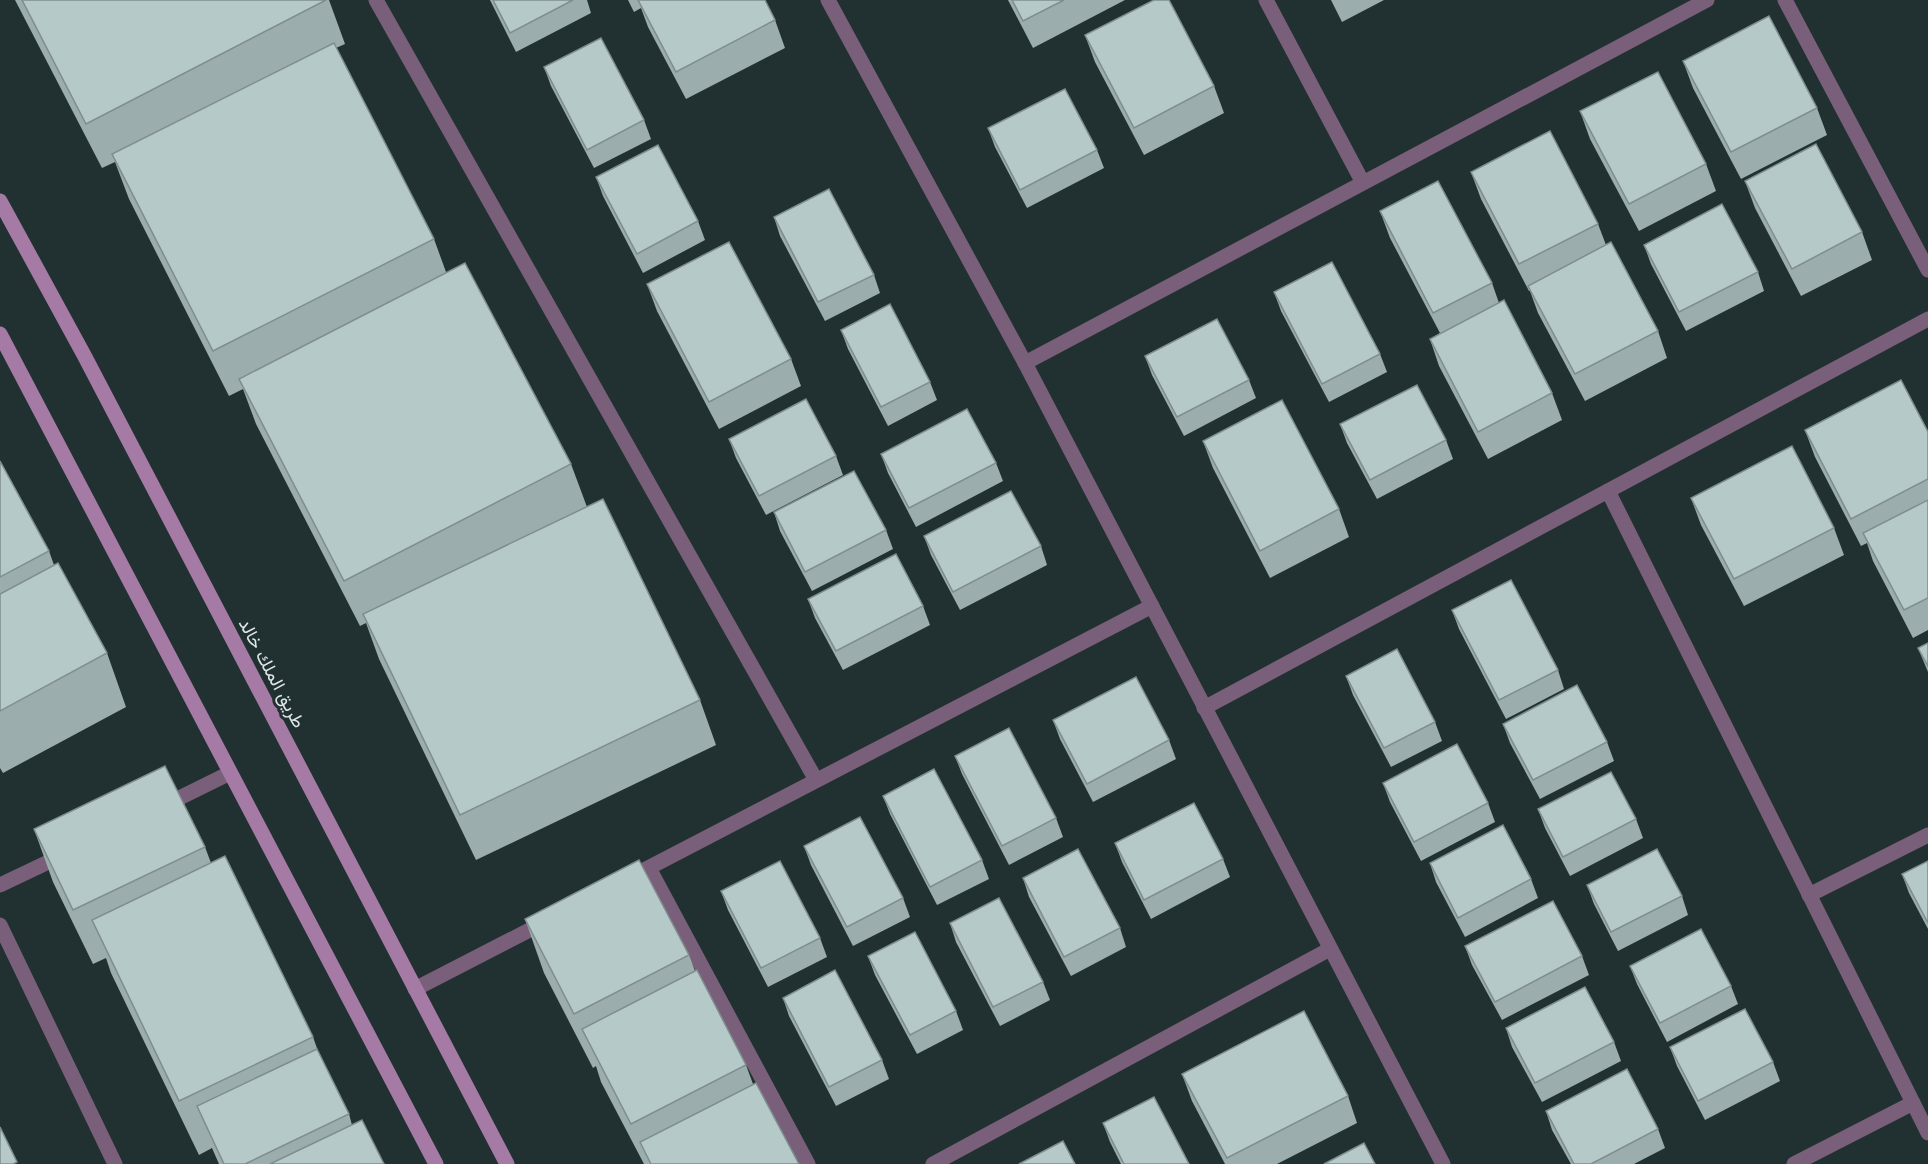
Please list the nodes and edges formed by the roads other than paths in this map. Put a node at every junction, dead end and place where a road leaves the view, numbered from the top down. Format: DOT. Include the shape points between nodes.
graph roads {
  1 [pos="828,0"];
  2 [pos="1266,0"];
  3 [pos="1707,0"];
  4 [pos="1785,0"];
  5 [pos="378,1"];
  6 [pos="1362,181"];
  7 [pos="0,201"];
  8 [pos="1928,270"];
  9 [pos="1928,319"];
  10 [pos="0,334"];
  11 [pos="1025,363"];
  12 [pos="1608,491"];
  13 [pos="1152,606"];
  14 [pos="1204,708"];
  15 [pos="230,773"];
  16 [pos="816,780"];
  17 [pos="147,814"];
  18 [pos="1928,835"];
  19 [pos="73,850"];
  20 [pos="649,868"];
  21 [pos="617,884"];
  22 [pos="0,885"];
  23 [pos="1809,896"];
  24 [pos="564,912"];
  25 [pos="0,925"];
  26 [pos="1330,949"];
  27 [pos="415,989"];
  28 [pos="1913,1103"];
  29 [pos="1928,1133"];
  30 [pos="114,1164"];
  31 [pos="436,1164"];
  32 [pos="507,1164"];
  33 [pos="808,1164"];
  34 [pos="933,1164"];
  35 [pos="1443,1164"];
  36 [pos="1794,1164"];
  1 -- 11 [label="street"];
  2 -- 6 [label="street"];
  3 -- 6 [label="street"];
  4 -- 8 [label="street"];
  5 -- 16 [label="street"];
  6 -- 11 [label="street"];
  7 -- 27 [label="main road, طريق الملك خالد"];
  9 -- 12 [label="street"];
  10 -- 15 [label="main road"];
  11 -- 13 [label="street"];
  12 -- 14 [label="street"];
  12 -- 23 [label="street"];
  13 -- 14 [label="street"];
  13 -- 16 [label="street"];
  14 -- 26 [label="street"];
  15 -- 17 [label="street"];
  15 -- 31 [label="main road"];
  16 -- 20 [label="street"];
  18 -- 23 [label="street"];
  19 -- 22 [label="street"];
  20 -- 21 [label="street"];
  20 -- 33 [label="street"];
  23 -- 28 [label="street"];
  24 -- 27 [label="street"];
  25 -- 30 [label="street"];
  26 -- 34 [label="street"];
  26 -- 35 [label="street"];
  27 -- 32 [label="main road, طريق الملك خالد"];
  28 -- 29 [label="street"];
  28 -- 36 [label="street"];
}
